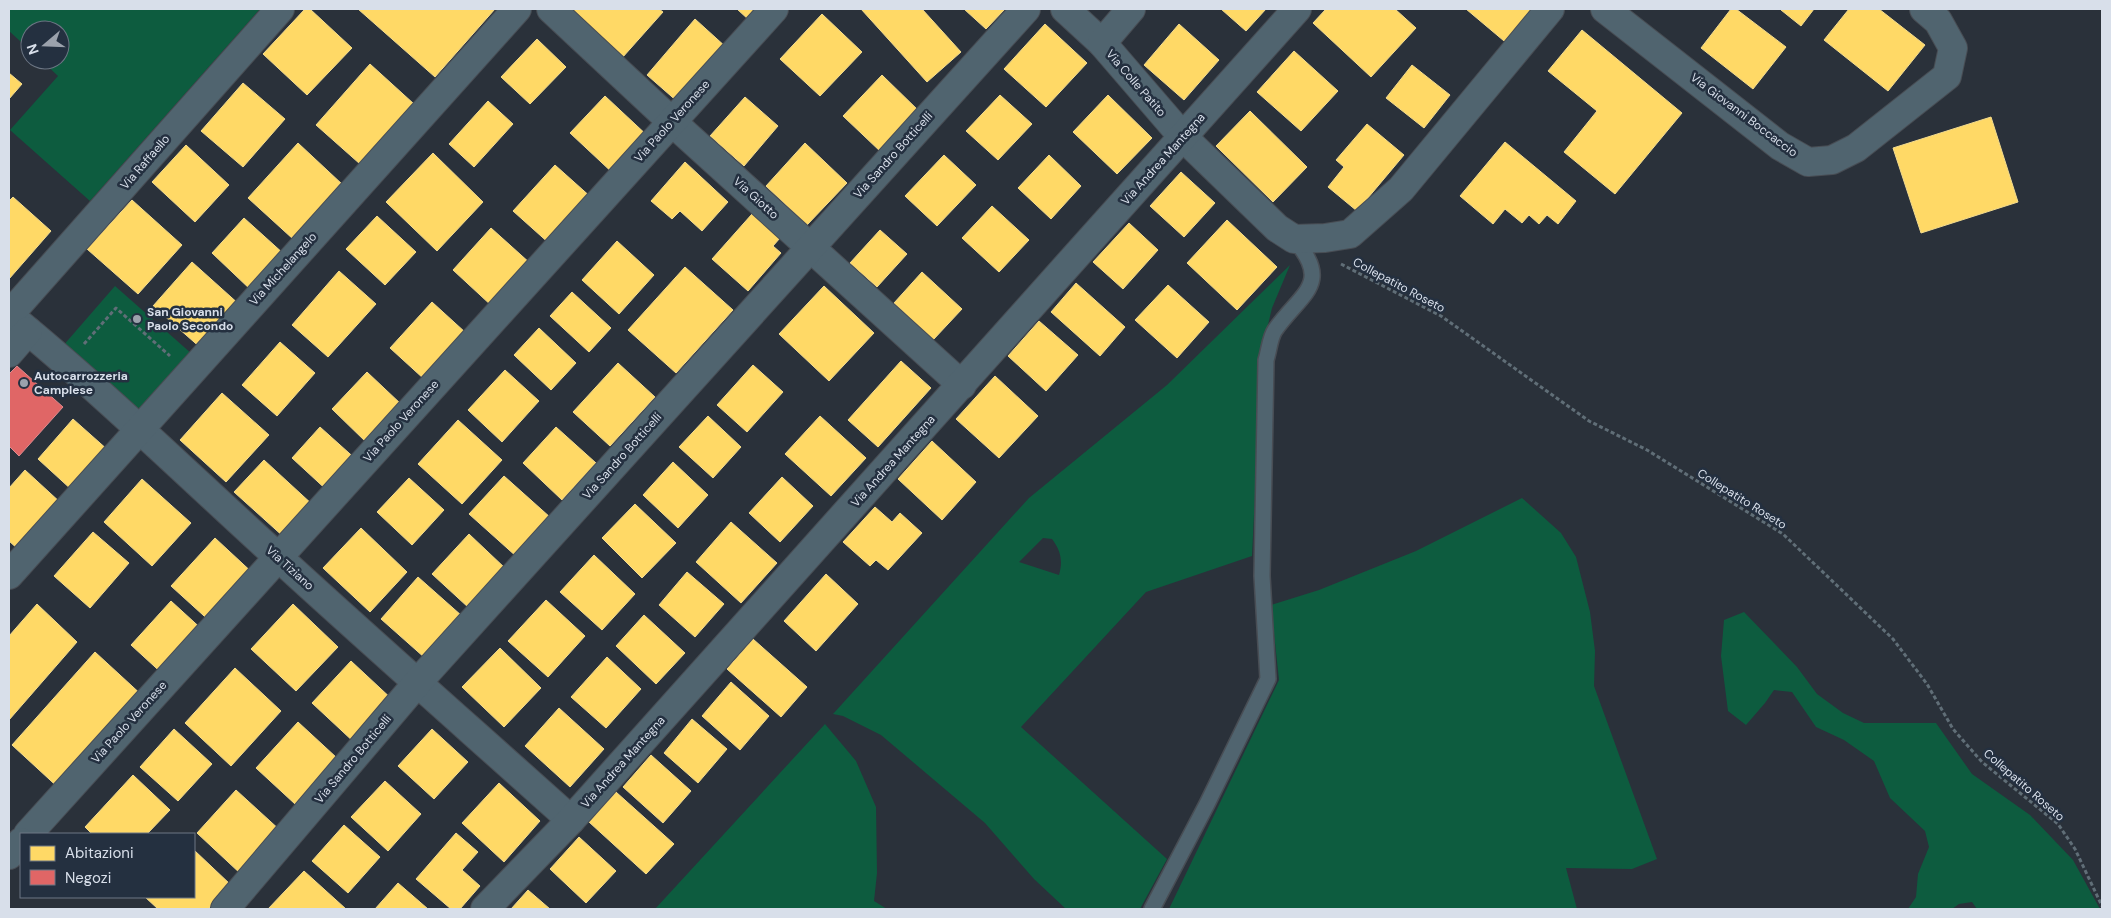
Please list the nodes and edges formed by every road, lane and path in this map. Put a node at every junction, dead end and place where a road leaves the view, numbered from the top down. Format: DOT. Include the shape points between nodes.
graph roads {
  1 [pos="280,9"];
  2 [pos="517,9"];
  3 [pos="552,9"];
  4 [pos="774,9"];
  5 [pos="1026,9"];
  6 [pos="1065,9"];
  7 [pos="1132,9"];
  8 [pos="1297,9"];
  9 [pos="1550,9"];
  10 [pos="1605,9"];
  11 [pos="1924,9"];
  12 [pos="1102,43"];
  13 [pos="671,122"];
  14 [pos="1182,136"];
  15 [pos="1294,239"];
  16 [pos="811,247"];
  17 [pos="1337,262"];
  18 [pos="15,321"];
  19 [pos="9,353"];
  20 [pos="66,364"];
  21 [pos="190,373"];
  22 [pos="962,385"];
  23 [pos="139,429"];
  24 [pos="278,557"];
  25 [pos="9,575"];
  26 [pos="418,682"];
  27 [pos="571,820"];
  28 [pos="29,833"];
  29 [pos="20,843"];
  30 [pos="9,855"];
  31 [pos="2102,906"];
  32 [pos="225,909"];
  33 [pos="485,909"];
  34 [pos="1152,909"];
  1 -- 18 [label="street, Via Raffaello"];
  2 -- 21 [label="street, Via Michelangelo"];
  3 -- 13 [label="street, Via Giotto"];
  4 -- 13 [label="street, Via Paolo Veronese"];
  5 -- 16 [label="street, Via Sandro Botticelli"];
  6 -- 12 [label="street, Via Colle Patito"];
  7 -- 12 [label="street"];
  8 -- 14 [label="street, Via Andrea Mantegna"];
  9 -- 15 [label="street" via="1401,189 1375,214 1350,234"];
  10 -- 11 [label="street, Via Giovanni Boccaccio" via="1780,146 1808,162 1832,160 1856,148 1947,76 1953,48 1938,20"];
  12 -- 14 [label="street, Via Colle Patito"];
  13 -- 16 [label="street, Via Giotto"];
  13 -- 24 [label="street, Via Paolo Veronese"];
  14 -- 15 [label="street, Via Colle Patito" via="1277,228"];
  14 -- 22 [label="street, Via Andrea Mantegna"];
  15 -- 34 [label="lane" via="1308,255 1312,267 1310,286 1274,332 1266,360 1262,576 1268,680"];
  16 -- 22 [label="street, Via Giotto"];
  16 -- 26 [label="street, Via Sandro Botticelli"];
  17 -- 31 [label="path, Collepatito Roseto" via="1441,316 1589,421 1647,450 1783,534 1893,639 1927,684 1953,729 1982,762 2058,824 2075,848"];
  18 -- 19 [label="street, Via Raffaello"];
  18 -- 20 [label="street, Via Tiziano"];
  20 -- 21 [label="path" via="116,308"];
  20 -- 23 [label="street, Via Tiziano"];
  21 -- 23 [label="street, Via Michelangelo"];
  22 -- 27 [label="street, Via Andrea Mantegna"];
  23 -- 24 [label="street, Via Tiziano"];
  23 -- 25 [label="street, Via Michelangelo"];
  24 -- 26 [label="street, Via Tiziano"];
  24 -- 28 [label="street, Via Paolo Veronese"];
  26 -- 27 [label="street, Via Tiziano"];
  26 -- 32 [label="street, Via Sandro Botticelli"];
  27 -- 33 [label="street, Via Andrea Mantegna"];
  29 -- 30 [label="street"];
}
